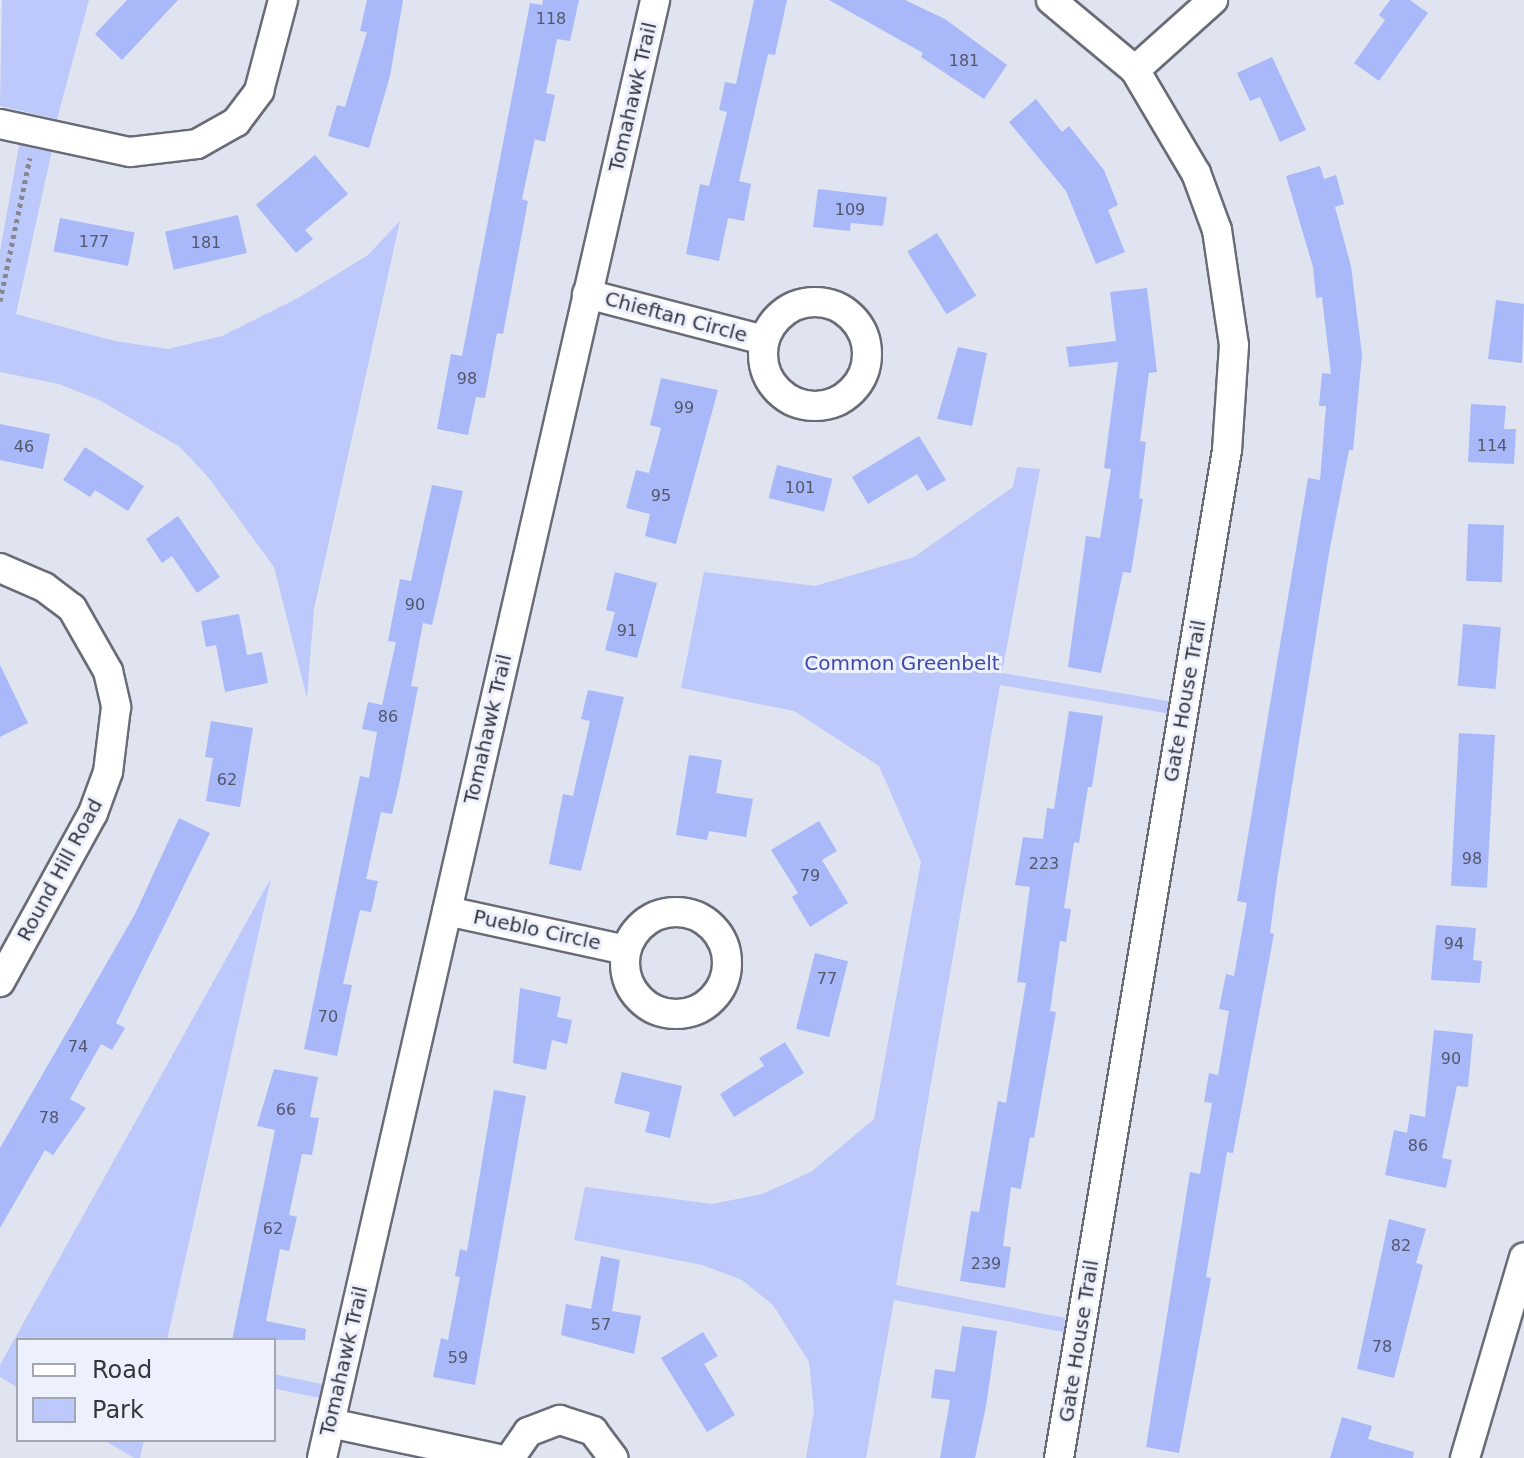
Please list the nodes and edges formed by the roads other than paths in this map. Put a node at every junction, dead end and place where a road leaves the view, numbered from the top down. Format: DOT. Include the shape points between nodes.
graph roads {
  1 [pos="283,0"];
  2 [pos="655,0"];
  3 [pos="1051,0"];
  4 [pos="1213,0"];
  5 [pos="1135,70"];
  6 [pos="0,124"];
  7 [pos="587,294"];
  8 [pos="764,340"];
  9 [pos="0,568"];
  10 [pos="447,911"];
  11 [pos="626,950"];
  12 [pos="0,982"];
  13 [pos="1524,1257"];
  14 [pos="330,1423"];
  15 [pos="322,1458"];
  16 [pos="495,1458"];
  17 [pos="510,1458"];
  18 [pos="613,1458"];
  19 [pos="1059,1458"];
  20 [pos="1465,1458"];
  1 -- 6 [label="street" via="259,91 236,122 217,134 153,153"];
  2 -- 7 [label="street, Tomahawk Trail"];
  3 -- 5 [label="street, Gate House Trail"];
  4 -- 5 [label="street"];
  5 -- 19 [label="street, Gate House Trail" via="1196,173 1217,230 1228,287 1234,400"];
  7 -- 8 [label="street, Chieftan Circle"];
  7 -- 10 [label="street, Tomahawk Trail"];
  9 -- 12 [label="street, Round Hill Road" via="44,587 72,608 108,671 116,707 108,772 93,813"];
  10 -- 11 [label="street, Pueblo Circle"];
  10 -- 14 [label="street, Tomahawk Trail"];
  13 -- 20 [label="street"];
  14 -- 15 [label="street, Tomahawk Trail"];
  14 -- 16 [label="street"];
  17 -- 18 [label="street" via="528,1432 560,1420 593,1431"];
}
